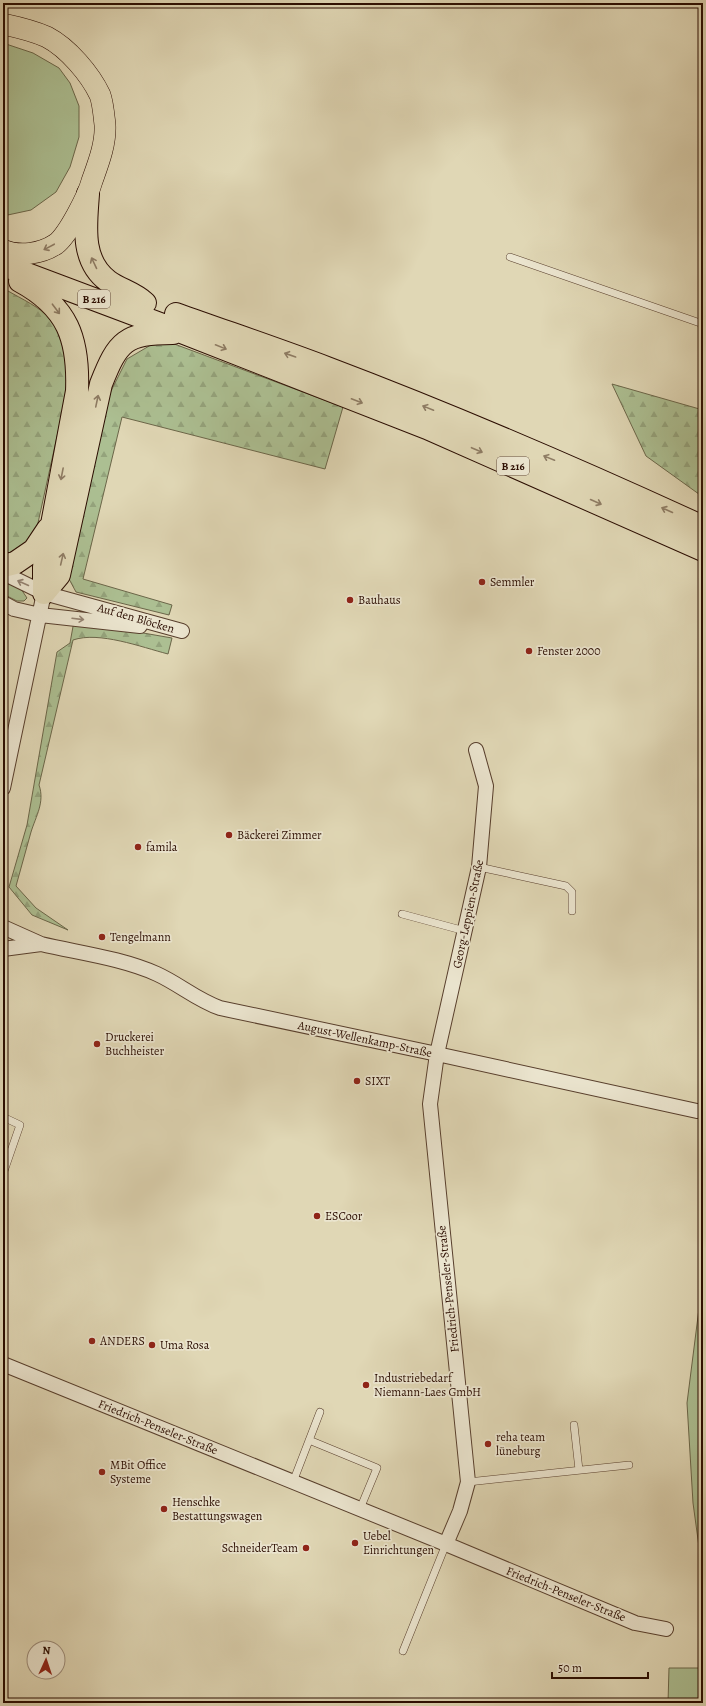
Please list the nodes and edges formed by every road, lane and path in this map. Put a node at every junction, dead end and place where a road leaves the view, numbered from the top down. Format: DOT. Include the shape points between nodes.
graph roads {
  1 [pos="3,24"];
  2 [pos="88,194"];
  3 [pos="510,257"];
  4 [pos="4,259"];
  5 [pos="145,303"];
  6 [pos="703,324"];
  7 [pos="184,333"];
  8 [pos="52,523"];
  9 [pos="703,527"];
  10 [pos="703,550"];
  11 [pos="3,566"];
  12 [pos="3,573"];
  13 [pos="44,592"];
  14 [pos="3,603"];
  15 [pos="40,615"];
  16 [pos="476,750"];
  17 [pos="4,771"];
  18 [pos="3,788"];
  19 [pos="479,867"];
  20 [pos="572,911"];
  21 [pos="402,914"];
  22 [pos="3,927"];
  23 [pos="465,931"];
  24 [pos="40,944"];
  25 [pos="3,949"];
  26 [pos="437,1054"];
  27 [pos="697,1111"];
  28 [pos="3,1117"];
  29 [pos="3,1174"];
  30 [pos="3,1364"];
  31 [pos="320,1412"];
  32 [pos="574,1425"];
  33 [pos="309,1440"];
  34 [pos="629,1465"];
  35 [pos="579,1470"];
  36 [pos="293,1482"];
  37 [pos="468,1482"];
  38 [pos="360,1509"];
  39 [pos="446,1544"];
  40 [pos="666,1629"];
  41 [pos="403,1650"];
  1 -- 2 [label="main road" via="47,37 72,56 100,96 105,126 101,154"];
  2 -- 4 [label="main road, one-way" via="57,243 44,250"];
  5 -- 2 [label="highway, one-way" via="136,295 108,281 96,268 85,238"];
  3 -- 6 [label="lane"];
  4 -- 5 [label="highway, B 216"];
  4 -- 7 [label="highway, B 216"];
  4 -- 8 [label="highway, one-way" via="10,275 36,289 53,304 66,323 75,344 78,366 77,391"];
  9 -- 5 [label="highway, B 216, one-way" via="576,469 428,408 327,368"];
  7 -- 10 [label="highway, B 216, one-way" via="426,428"];
  13 -- 7 [label="highway, one-way" via="59,575 101,384 112,357 126,341 141,334"];
  8 -- 11 [label="highway" via="34,550 15,563"];
  8 -- 13 [label="highway" via="44,567"];
  13 -- 12 [label="street, one-way"];
  13 -- 15 [label="street"];
  15 -- 13 [label="street, Auf den Blöcken, one-way" via="182,631"];
  14 -- 15 [label="street" via="14,609"];
  15 -- 17 [label="street"];
  16 -- 19 [label="street, Georg-Leppien-Straße" via="486,786"];
  17 -- 18 [label="street"];
  19 -- 20 [label="lane" via="566,886 572,892"];
  19 -- 23 [label="street, Georg-Leppien-Straße"];
  21 -- 23 [label="lane"];
  22 -- 24 [label="street, August-Wellenkamp-Straße"];
  23 -- 26 [label="street, Georg-Leppien-Straße"];
  24 -- 25 [label="street, August-Wellenkamp-Straße"];
  24 -- 26 [label="street, August-Wellenkamp-Straße" via="139,967 159,975 205,1003 220,1008"];
  26 -- 27 [label="street, August-Wellenkamp-Straße"];
  26 -- 37 [label="street, Friedrich-Penseler-Straße" via="430,1104"];
  28 -- 29 [label="lane" via="20,1125"];
  30 -- 36 [label="street, Friedrich-Penseler-Straße"];
  31 -- 33 [label="lane"];
  32 -- 35 [label="lane"];
  33 -- 36 [label="lane"];
  33 -- 38 [label="lane" via="377,1468"];
  34 -- 35 [label="lane"];
  35 -- 37 [label="lane"];
  36 -- 38 [label="street, Friedrich-Penseler-Straße"];
  37 -- 39 [label="street, Friedrich-Penseler-Straße" via="460,1511"];
  38 -- 39 [label="street, Friedrich-Penseler-Straße"];
  39 -- 40 [label="street, Friedrich-Penseler-Straße" via="635,1623"];
  39 -- 41 [label="lane"];
}
